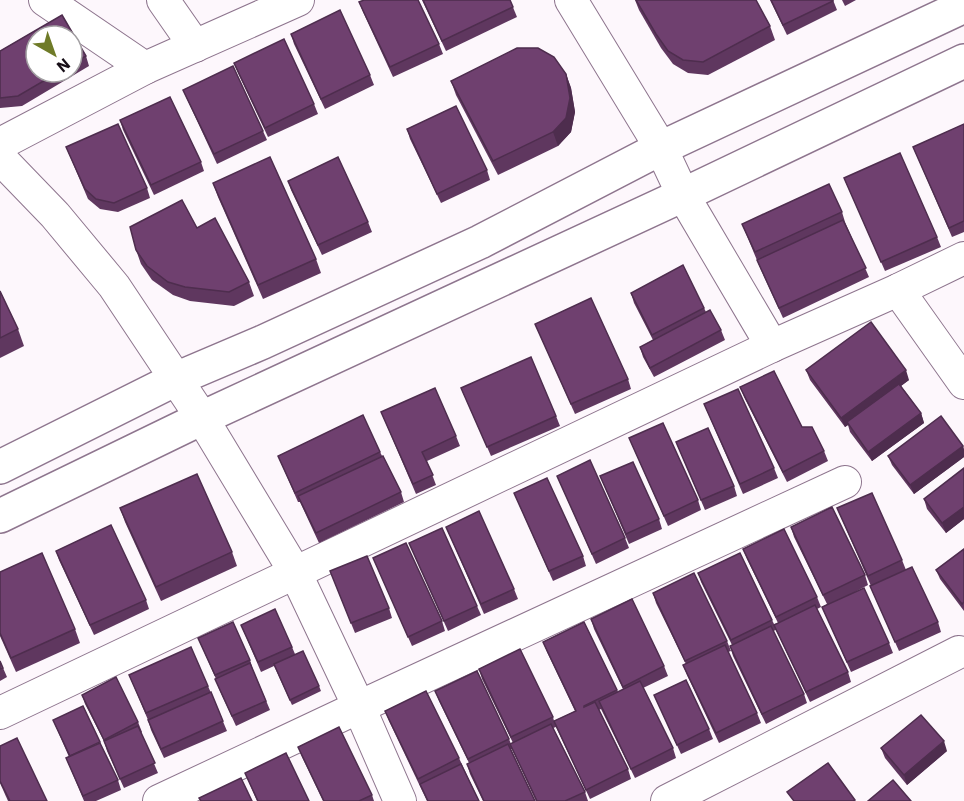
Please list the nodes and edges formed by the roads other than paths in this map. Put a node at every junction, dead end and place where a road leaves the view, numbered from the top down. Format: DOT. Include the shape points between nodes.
graph roads {
  1 [pos="45,0"];
  2 [pos="163,0"];
  3 [pos="298,0"];
  4 [pos="572,0"];
  5 [pos="964,6"];
  6 [pos="195,46"];
  7 [pos="964,61"];
  8 [pos="145,68"];
  9 [pos="0,144"];
  10 [pos="661,148"];
  11 [pos="0,158"];
  12 [pos="683,195"];
  13 [pos="964,258"];
  14 [pos="898,290"];
  15 [pos="772,346"];
  16 [pos="176,379"];
  17 [pos="964,383"];
  18 [pos="202,418"];
  19 [pos="0,467"];
  20 [pos="845,483"];
  21 [pos="0,516"];
  22 [pos="295,572"];
  23 [pos="959,652"];
  24 [pos="359,707"];
  25 [pos="0,713"];
  26 [pos="159,801"];
  27 [pos="400,801"];
  28 [pos="668,801"];
  1 -- 8 [label="street"];
  2 -- 6 [label="street"];
  3 -- 6 [label="street"];
  4 -- 10 [label="street"];
  5 -- 10 [label="main road"];
  6 -- 8 [label="street"];
  7 -- 12 [label="main road"];
  8 -- 9 [label="street"];
  10 -- 12 [label="street"];
  10 -- 16 [label="main road" via="480,242"];
  11 -- 16 [label="street" via="55,215 114,286"];
  12 -- 15 [label="street"];
  12 -- 18 [label="main road"];
  13 -- 14 [label="street"];
  14 -- 15 [label="street"];
  14 -- 17 [label="street"];
  15 -- 22 [label="street"];
  16 -- 18 [label="street"];
  16 -- 19 [label="main road"];
  18 -- 21 [label="main road"];
  18 -- 22 [label="street"];
  20 -- 24 [label="street"];
  22 -- 24 [label="street"];
  22 -- 25 [label="street"];
  23 -- 28 [label="street"];
  24 -- 26 [label="street"];
  24 -- 27 [label="street"];
}
